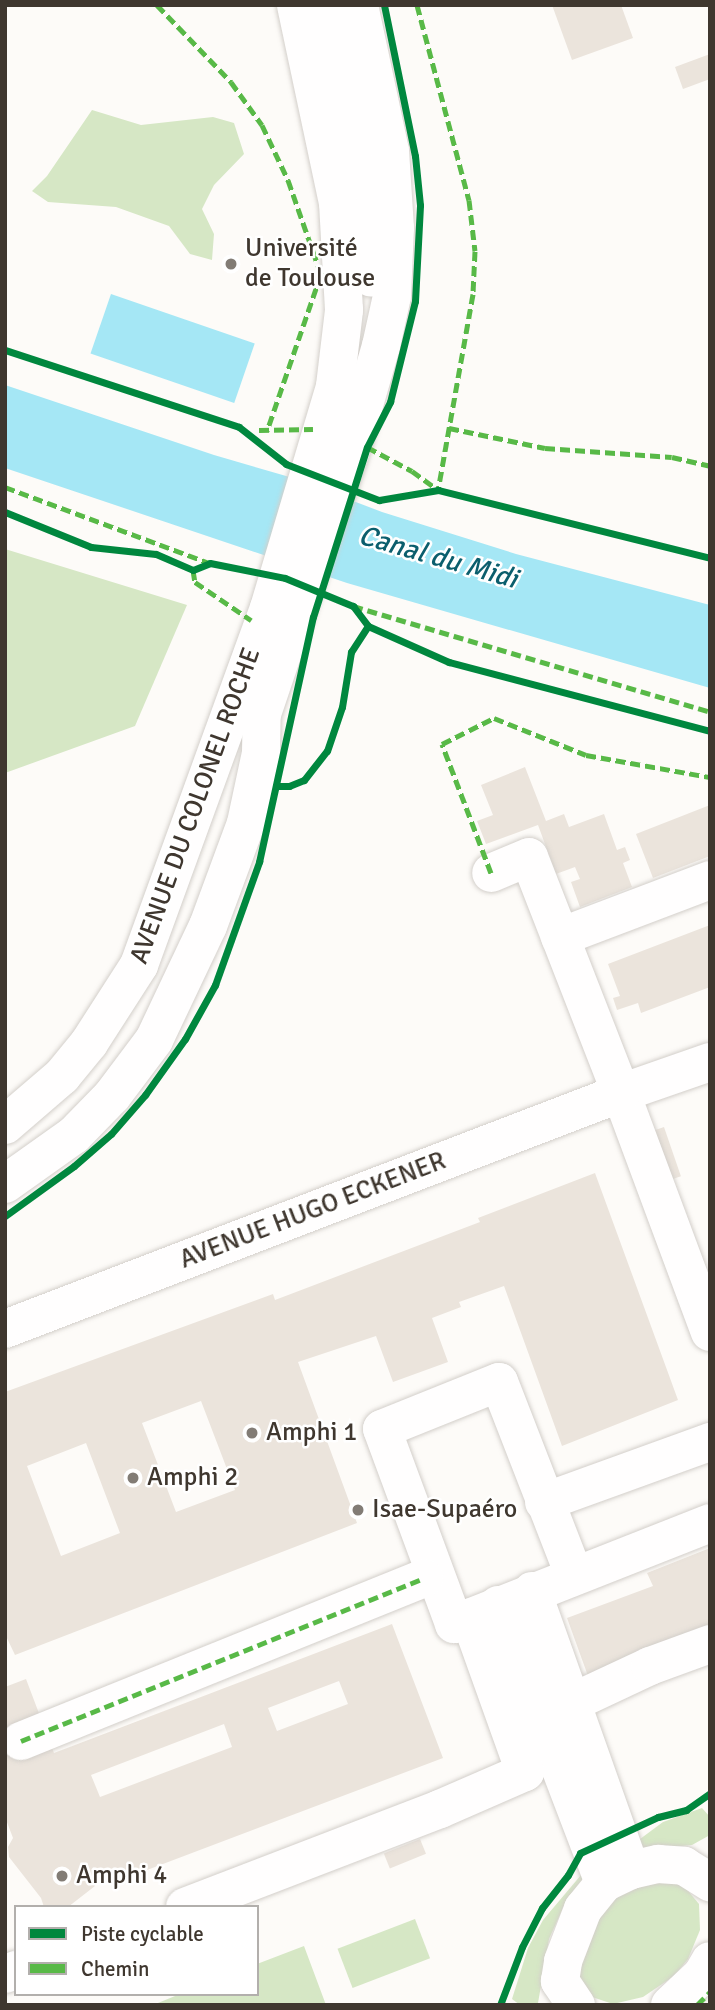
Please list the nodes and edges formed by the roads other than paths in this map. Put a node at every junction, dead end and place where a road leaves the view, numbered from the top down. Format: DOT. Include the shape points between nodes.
graph roads {
  1 [pos="296,5"];
  2 [pos="329,5"];
  3 [pos="359,5"];
  4 [pos="370,238"];
  5 [pos="375,371"];
  6 [pos="338,435"];
  7 [pos="283,611"];
  8 [pos="262,714"];
  9 [pos="216,813"];
  10 [pos="491,873"];
  11 [pos="710,880"];
  12 [pos="560,937"];
  13 [pos="710,1062"];
  14 [pos="621,1093"];
  15 [pos="5,1125"];
  16 [pos="5,1156"];
  17 [pos="5,1184"];
  18 [pos="5,1329"];
  19 [pos="710,1332"];
  20 [pos="710,1442"];
  21 [pos="544,1502"];
  22 [pos="710,1523"];
  23 [pos="574,1575"];
  24 [pos="424,1578"];
  25 [pos="500,1605"];
  26 [pos="710,1644"];
  27 [pos="571,1703"];
  28 [pos="21,1741"];
  29 [pos="701,1865"];
  30 [pos="618,1877"];
  31 [pos="190,1905"];
  32 [pos="710,1961"];
  33 [pos="561,1997"];
  34 [pos="670,2005"];
  1 -- 6 [label="street" via="338,203 343,260"];
  2 -- 4 [label="street"];
  3 -- 5 [label="street" via="390,151 394,194 392,296"];
  4 -- 5 [label="street"];
  4 -- 6 [label="street" via="352,386"];
  5 -- 6 [label="street"];
  6 -- 7 [label="street"];
  7 -- 8 [label="street, AVENUE DU COLONEL ROCHE"];
  7 -- 9 [label="street"];
  7 -- 15 [label="street, AVENUE DU COLONEL ROCHE" via="139,965 62,1076"];
  8 -- 9 [label="street"];
  8 -- 17 [label="street, AVENUE DU COLONEL ROCHE" via="261,753 246,823 208,926 154,1040 112,1096 74,1135"];
  9 -- 16 [label="street" via="176,938 136,1021 79,1092"];
  10 -- 12 [label="street" via="529,857"];
  11 -- 12 [label="street"];
  12 -- 14 [label="street"];
  13 -- 14 [label="street, AVENUE HUGO ECKENER"];
  14 -- 18 [label="street, AVENUE HUGO ECKENER"];
  14 -- 19 [label="street"];
  20 -- 21 [label="street"];
  21 -- 23 [label="street"];
  21 -- 25 [label="street" via="499,1382 382,1429 454,1624"];
  22 -- 23 [label="street"];
  23 -- 25 [label="street"];
  24 -- 28 [label="street"];
  25 -- 27 [label="street"];
  25 -- 30 [label="street"];
  25 -- 31 [label="street" via="525,1772"];
  26 -- 27 [label="street"];
  27 -- 30 [label="street"];
  29 -- 30 [label="street" via="658,1864"];
  30 -- 33 [label="street" via="583,1909 570,1936"];
  32 -- 34 [label="street"];
}
